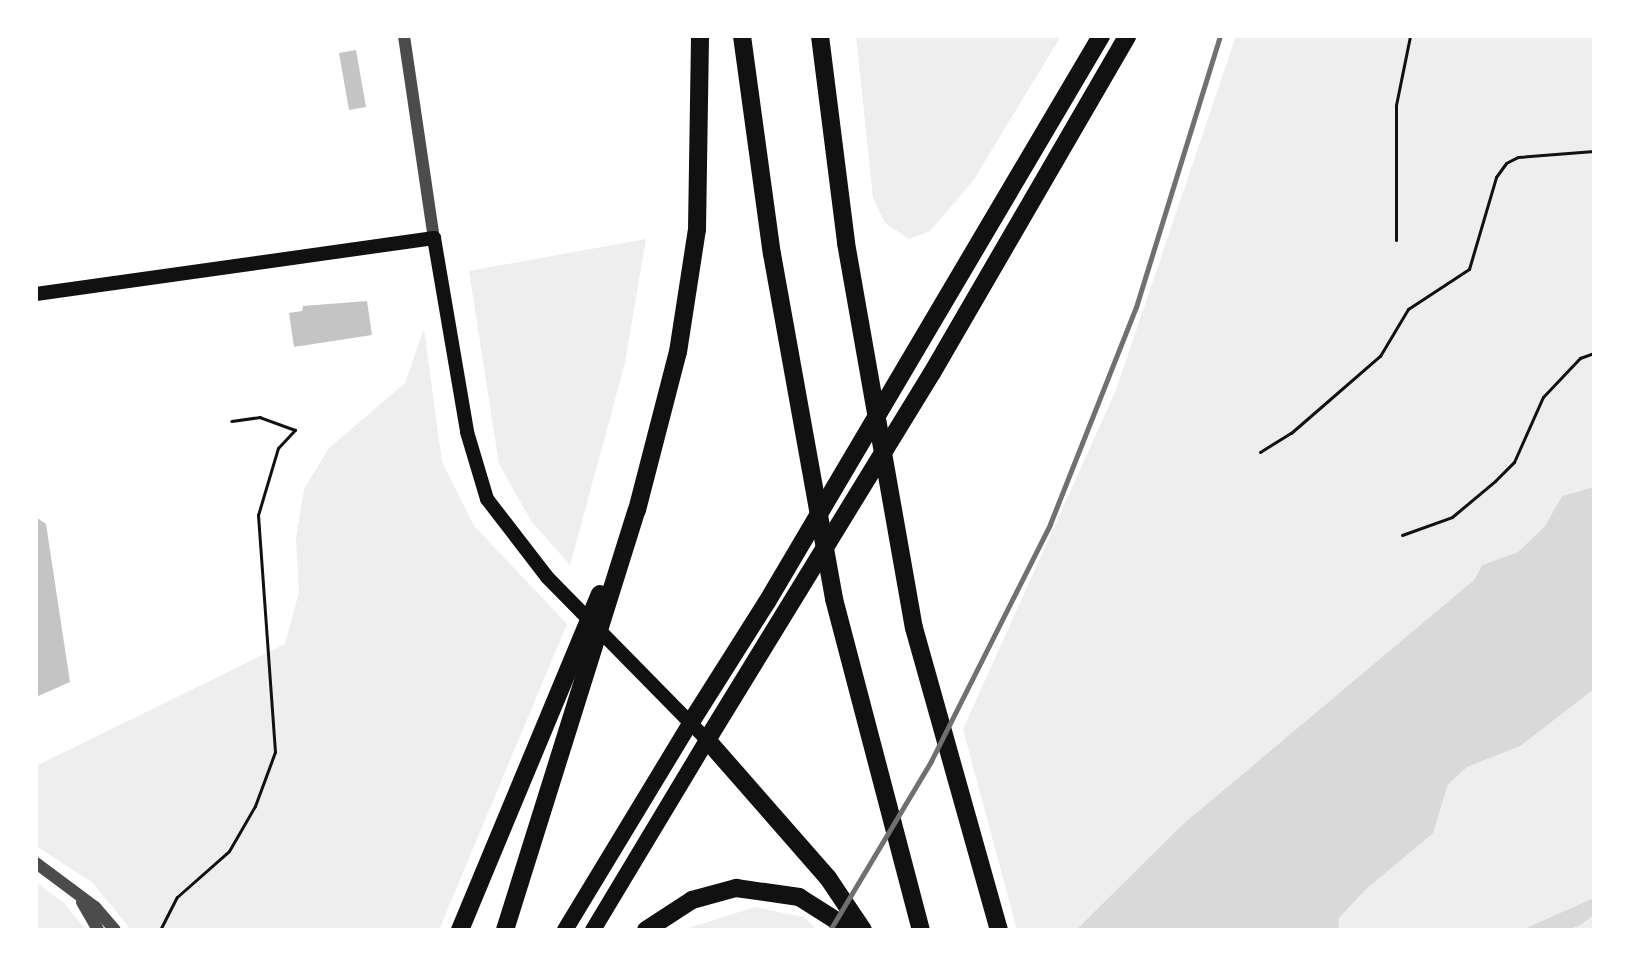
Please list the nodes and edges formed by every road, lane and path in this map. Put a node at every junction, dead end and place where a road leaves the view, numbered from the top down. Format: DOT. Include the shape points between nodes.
graph roads {
  1 [pos="404,36"];
  2 [pos="700,36"];
  3 [pos="742,36"];
  4 [pos="820,36"];
  5 [pos="1101,36"];
  6 [pos="1127,36"];
  7 [pos="1410,36"];
  8 [pos="1594,151"];
  9 [pos="434,238"];
  10 [pos="1396,240"];
  11 [pos="36,294"];
  12 [pos="1594,353"];
  13 [pos="231,421"];
  14 [pos="1260,452"];
  15 [pos="637,510"];
  16 [pos="1402,535"];
  17 [pos="691,722"];
  18 [pos="707,740"];
  19 [pos="36,863"];
  20 [pos="73,889"];
  21 [pos="98,930"];
  22 [pos="115,930"];
  23 [pos="160,930"];
  24 [pos="460,930"];
  25 [pos="505,930"];
  26 [pos="565,930"];
  27 [pos="593,930"];
  28 [pos="646,930"];
  29 [pos="851,930"];
  30 [pos="863,930"];
  31 [pos="921,930"];
  32 [pos="999,930"];
  1 -- 9 [label="street"];
  2 -- 15 [label="highway" via="702,129 690,287 667,404"];
  3 -- 31 [label="highway" via="772,254 834,599"];
  4 -- 32 [label="highway" via="846,243 914,628"];
  5 -- 17 [label="highway"];
  6 -- 18 [label="highway" via="932,373"];
  7 -- 10 [label="path" via="1396,105"];
  8 -- 14 [label="path" via="1518,157 1506,163 1496,177 1469,269 1408,309 1380,356 1291,433"];
  9 -- 11 [label="main road"];
  9 -- 17 [label="main road" via="478,476 503,524 547,577"];
  12 -- 16 [label="path" via="1580,358 1543,397 1514,462 1495,481 1452,517"];
  13 -- 23 [label="path" via="260,417 295,430 278,448 258,515 275,752 255,806 229,851 177,897"];
  15 -- 24 [label="highway"];
  15 -- 25 [label="highway"];
  17 -- 18 [label="main road"];
  17 -- 26 [label="highway"];
  18 -- 27 [label="highway"];
  18 -- 30 [label="highway" via="828,878"];
  19 -- 20 [label="street"];
  20 -- 21 [label="street"];
  20 -- 22 [label="street"];
  28 -- 29 [label="highway" via="692,900 736,888 799,897"];
}
